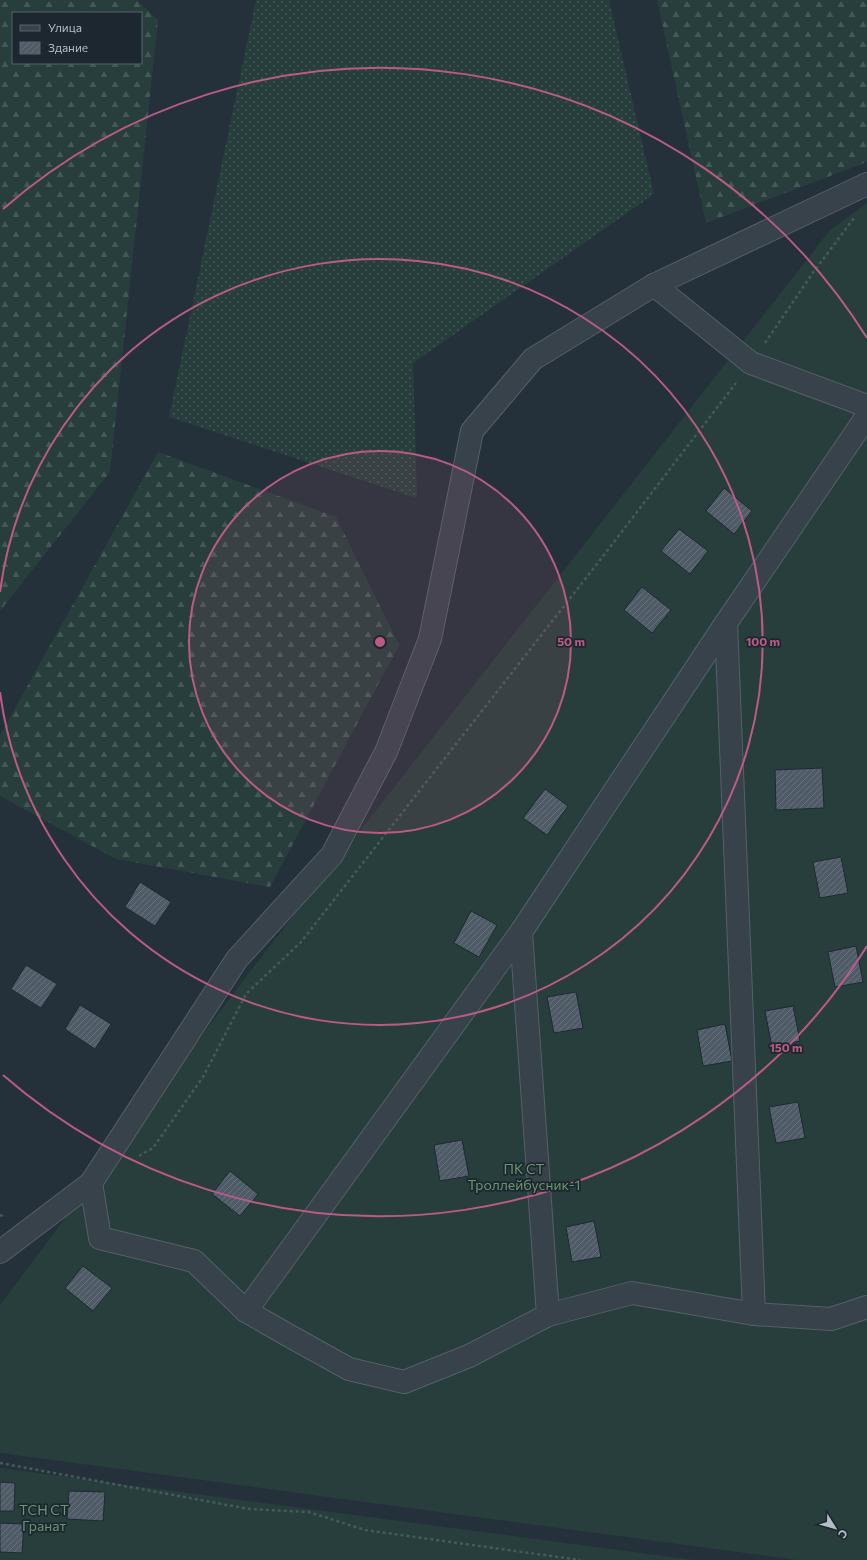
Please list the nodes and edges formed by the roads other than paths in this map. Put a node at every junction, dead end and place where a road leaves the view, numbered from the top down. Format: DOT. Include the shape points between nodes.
graph roads {
  1 [pos="867,184"];
  2 [pos="654,284"];
  3 [pos="867,406"];
  4 [pos="867,416"];
  5 [pos="726,624"];
  6 [pos="521,932"];
  7 [pos="91,1183"];
  8 [pos="0,1252"];
  9 [pos="867,1307"];
  10 [pos="246,1311"];
  11 [pos="754,1314"];
  12 [pos="548,1315"];
  1 -- 2 [label="street"];
  2 -- 3 [label="street" via="751,363"];
  2 -- 7 [label="street" via="533,359 472,431 430,639 386,752 332,855 238,959"];
  4 -- 5 [label="street"];
  5 -- 6 [label="street"];
  5 -- 11 [label="street"];
  6 -- 10 [label="street"];
  6 -- 12 [label="street"];
  7 -- 8 [label="street"];
  7 -- 10 [label="street" via="100,1238 194,1261"];
  9 -- 11 [label="street" via="831,1319"];
  10 -- 12 [label="street" via="348,1369 404,1382 468,1356"];
  11 -- 12 [label="street" via="632,1292"];
}
